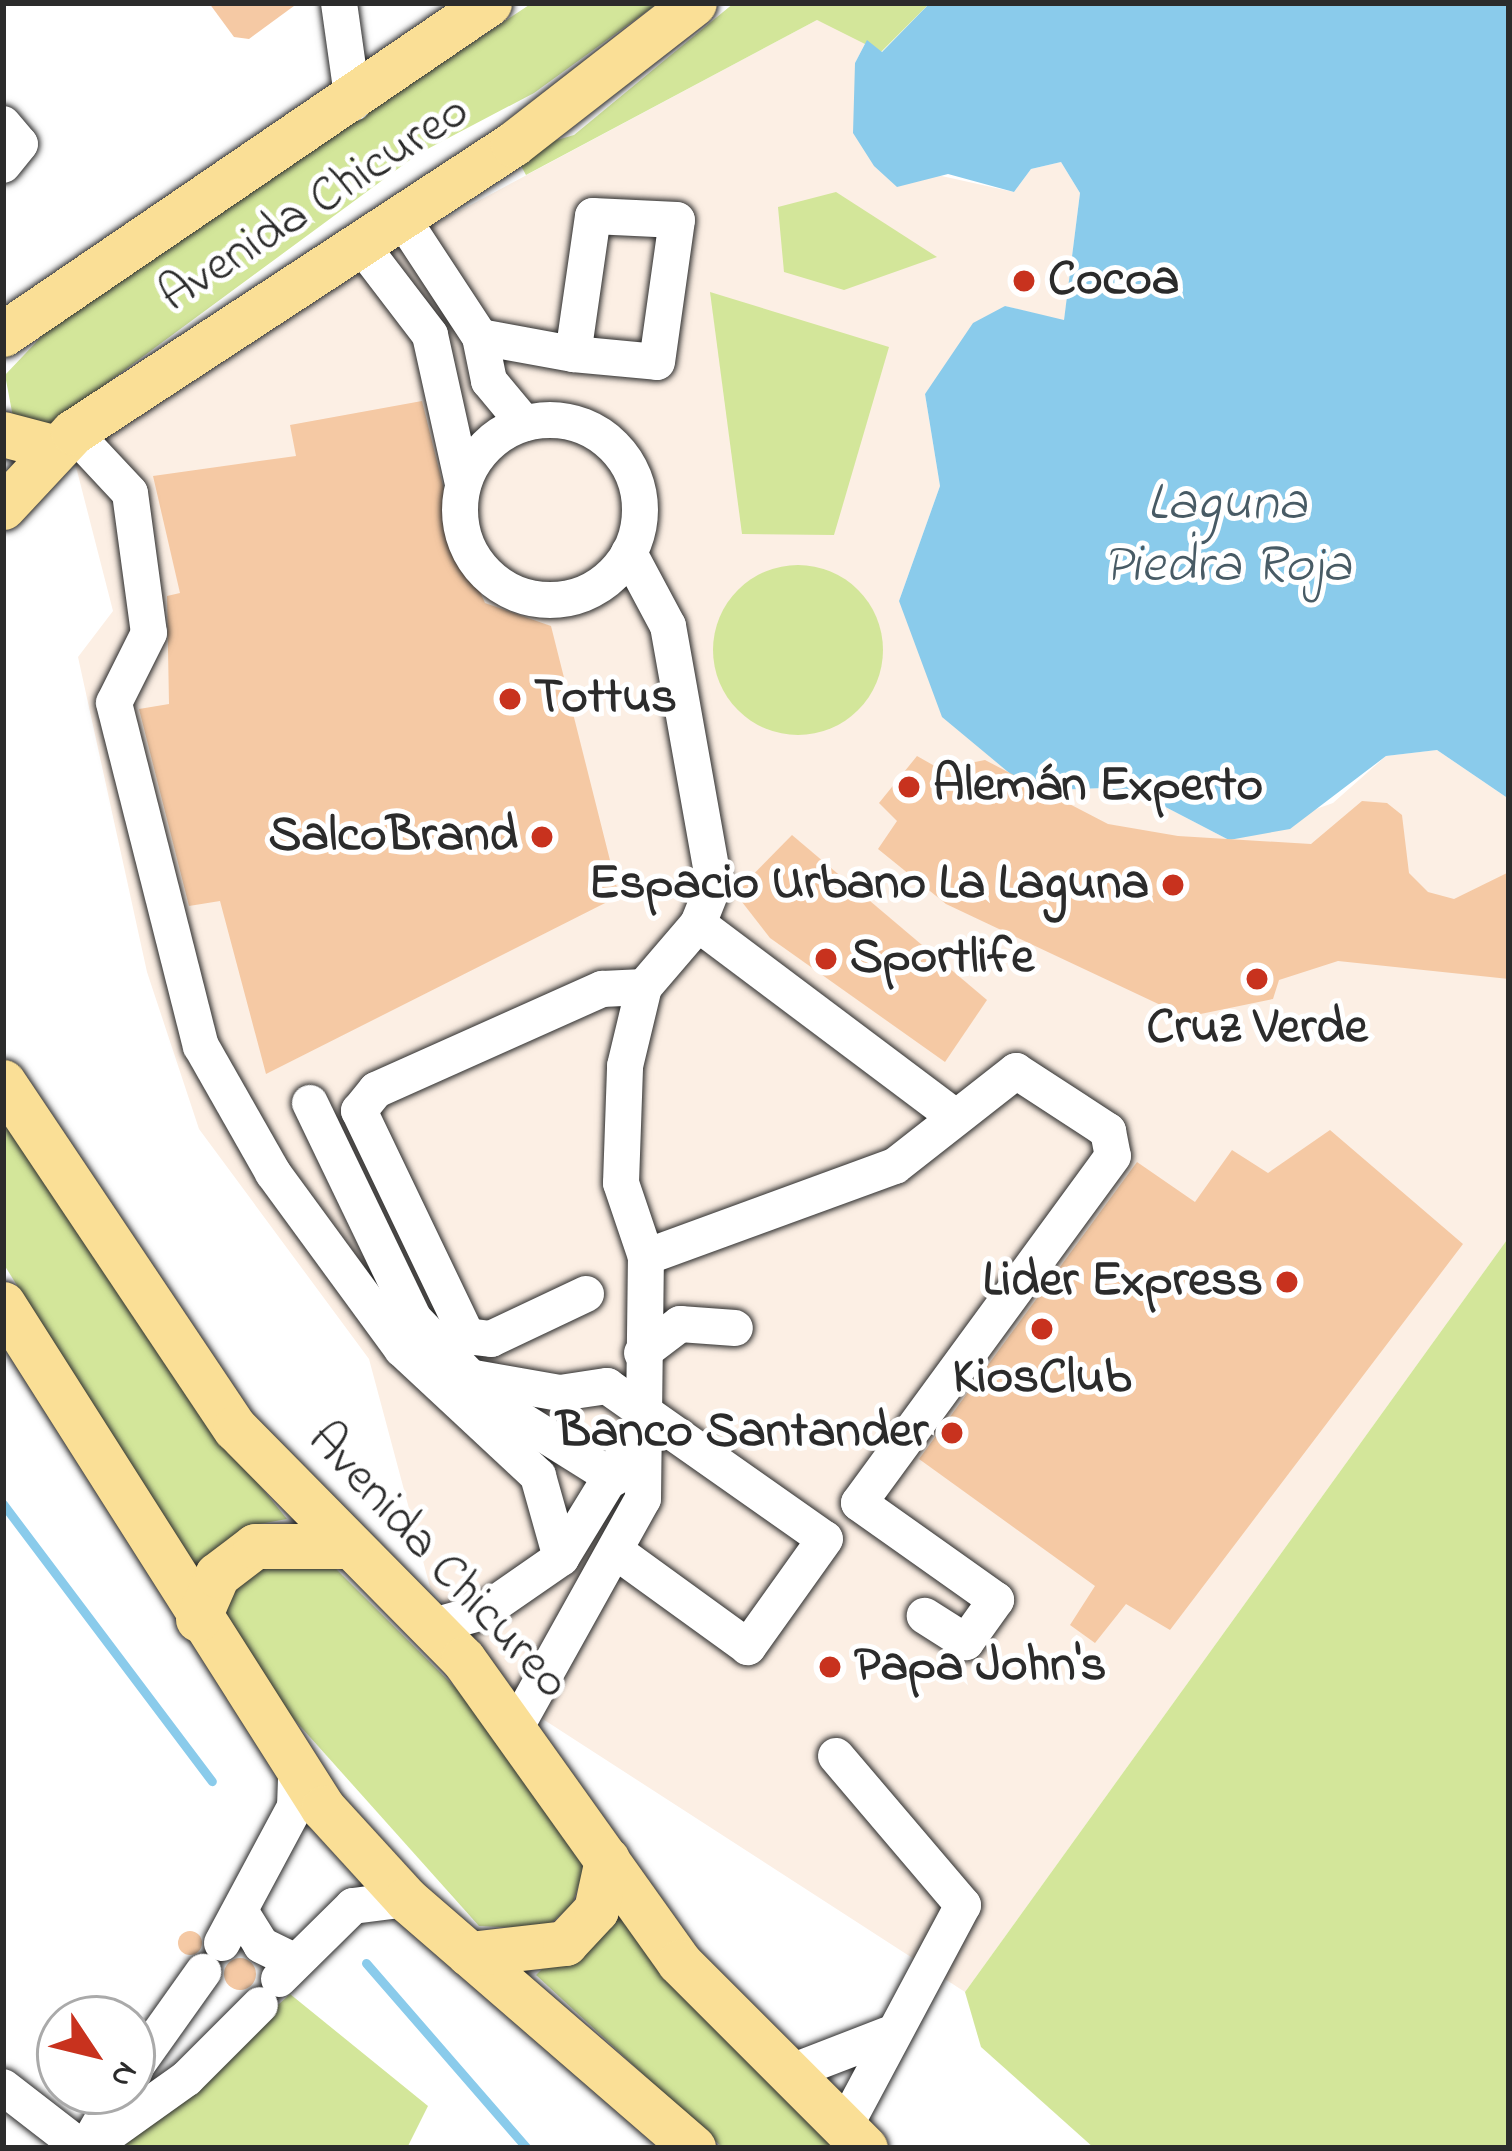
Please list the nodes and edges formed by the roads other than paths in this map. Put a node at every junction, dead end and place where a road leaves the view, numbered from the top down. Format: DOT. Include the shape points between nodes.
graph roads {
  1 [pos="339,3"];
  2 [pos="490,3"];
  3 [pos="694,3"];
  4 [pos="353,103"];
  5 [pos="3,124"];
  6 [pos="3,165"];
  7 [pos="400,214"];
  8 [pos="359,242"];
  9 [pos="3,334"];
  10 [pos="479,338"];
  11 [pos="573,354"];
  12 [pos="524,423"];
  13 [pos="3,434"];
  14 [pos="65,440"];
  15 [pos="463,484"];
  16 [pos="3,507"];
  17 [pos="629,553"];
  18 [pos="698,924"];
  19 [pos="644,987"];
  20 [pos="3,1082"];
  21 [pos="310,1103"];
  22 [pos="954,1116"];
  23 [pos="409,1227"];
  24 [pos="372,1246"];
  25 [pos="646,1257"];
  26 [pos="586,1294"];
  27 [pos="3,1304"];
  28 [pos="735,1328"];
  29 [pos="641,1354"];
  30 [pos="474,1378"];
  31 [pos="643,1406"];
  32 [pos="614,1478"];
  33 [pos="350,1546"];
  34 [pos="618,1553"];
  35 [pos="561,1558"];
  36 [pos="925,1616"];
  37 [pos="199,1618"];
  38 [pos="433,1626"];
  39 [pos="517,1725"];
  40 [pos="836,1756"];
  41 [pos="296,1774"];
  42 [pos="607,1859"];
  43 [pos="406,1899"];
  44 [pos="222,1943"];
  45 [pos="469,1954"];
  46 [pos="278,1981"];
  47 [pos="886,2036"];
  48 [pos="156,2038"];
  49 [pos="786,2074"];
  50 [pos="3,2087"];
  51 [pos="105,2115"];
  52 [pos="855,2138"];
  53 [pos="86,2148"];
  54 [pos="693,2148"];
  1 -- 4 [label="street"];
  2 -- 4 [label="main road, Avenida Chicureo"];
  3 -- 7 [label="main road, Avenida Chicureo" via="559,111"];
  4 -- 9 [label="main road, Avenida Chicureo"];
  5 -- 6 [label="street" via="20,144"];
  7 -- 8 [label="main road, Avenida Chicureo"];
  7 -- 10 [label="street"];
  8 -- 14 [label="main road, Avenida Chicureo"];
  8 -- 15 [label="street" via="430,335"];
  10 -- 11 [label="street"];
  10 -- 12 [label="street" via="488,381"];
  11 -- 11 [label="street" via="657,362 677,220 593,216"];
  12 -- 15 [label="street" via="500,433"];
  12 -- 17 [label="street" via="554,419 610,442 639,494"];
  13 -- 14 [label="main road"];
  14 -- 16 [label="main road, Avenida Chicureo"];
  14 -- 35 [label="street" via="130,493 149,633 114,703 201,1046 273,1173 402,1349 538,1476"];
  15 -- 17 [label="street" via="465,542 501,587 557,600 585,593"];
  17 -- 18 [label="street" via="668,626 704,803 714,884"];
  18 -- 19 [label="street"];
  18 -- 22 [label="street"];
  19 -- 23 [label="street" via="602,989 363,1099"];
  19 -- 25 [label="street" via="618,1153"];
  20 -- 33 [label="main road, Avenida Chicureo" via="204,1387"];
  21 -- 24 [label="street"];
  22 -- 25 [label="street" via="895,1166 818,1202 680,1236"];
  22 -- 36 [label="street" via="1016,1071 1108,1131 1114,1156 860,1503 996,1600 966,1642"];
  23 -- 24 [label="street"];
  23 -- 26 [label="street" via="475,1341"];
  24 -- 30 [label="street" via="414,1319"];
  25 -- 29 [label="street"];
  27 -- 37 [label="main road"];
  28 -- 29 [label="street" via="680,1324"];
  29 -- 31 [label="street"];
  30 -- 31 [label="street" via="560,1393 607,1386"];
  30 -- 32 [label="street" via="497,1406"];
  31 -- 32 [label="street"];
  31 -- 34 [label="street" via="643,1499"];
  31 -- 34 [label="street" via="825,1539 748,1646"];
  32 -- 35 [label="street"];
  33 -- 37 [label="main road" via="255,1546 217,1575"];
  33 -- 38 [label="main road, Avenida Chicureo"];
  34 -- 39 [label="street" via="559,1636"];
  35 -- 38 [label="street" via="483,1612"];
  37 -- 41 [label="main road"];
  38 -- 39 [label="main road, Avenida Chicureo"];
  39 -- 42 [label="main road, Avenida Chicureo"];
  40 -- 47 [label="street" via="963,1905 963,1924"];
  41 -- 43 [label="main road"];
  41 -- 44 [label="street" via="295,1807"];
  42 -- 45 [label="main road" via="596,1910 565,1943"];
  42 -- 49 [label="main road, Avenida Chicureo" via="679,1962"];
  43 -- 45 [label="main road"];
  43 -- 46 [label="street" via="353,1906"];
  44 -- 46 [label="street" via="261,1945"];
  44 -- 48 [label="street"];
  45 -- 54 [label="main road"];
  46 -- 53 [label="street" via="188,2078"];
  47 -- 49 [label="street"];
  47 -- 52 [label="street"];
  49 -- 52 [label="main road, Avenida Chicureo"];
  50 -- 53 [label="street"];
  51 -- 53 [label="street"];
}
